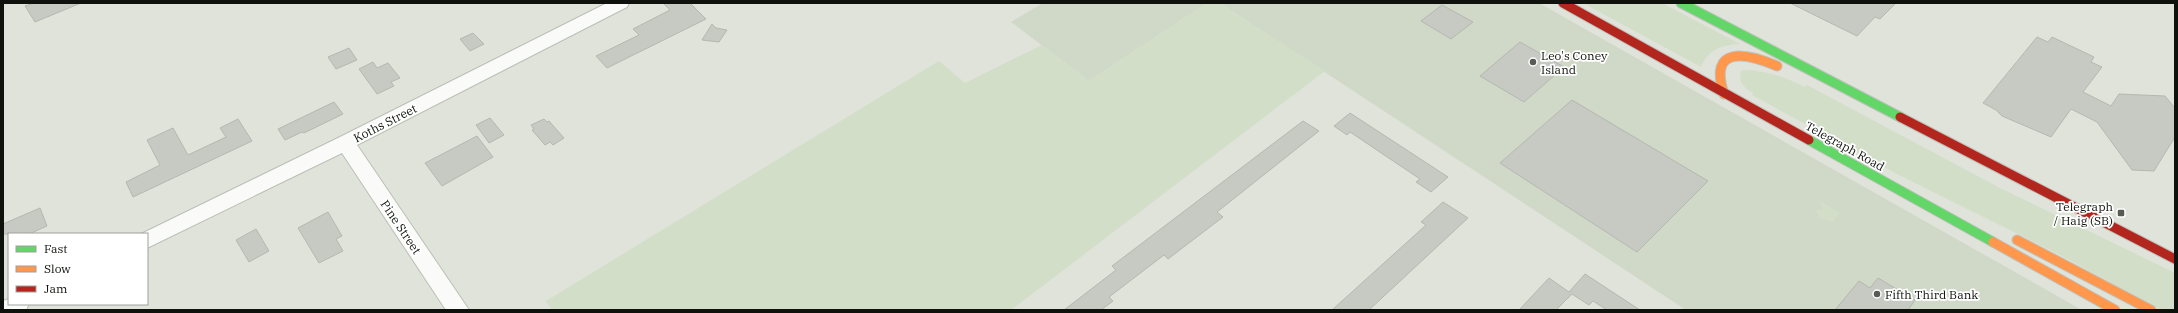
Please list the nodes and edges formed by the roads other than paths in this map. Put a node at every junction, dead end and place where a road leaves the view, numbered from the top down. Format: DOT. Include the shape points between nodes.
graph roads {
  1 [pos="621,3"];
  2 [pos="1563,3"];
  3 [pos="1682,3"];
  4 [pos="1785,70"];
  5 [pos="1724,94"];
  6 [pos="345,143"];
  7 [pos="2027,194"];
  8 [pos="1949,219"];
  9 [pos="1997,233"];
  10 [pos="2011,237"];
  11 [pos="148,240"];
  12 [pos="2142,242"];
  13 [pos="2175,259"];
  14 [pos="16,305"];
  15 [pos="5,310"];
  16 [pos="458,310"];
  17 [pos="2115,310"];
  18 [pos="2151,310"];
  1 -- 6 [label="street, Koths Street"];
  2 -- 5 [label="main road, Telegraph Road"];
  3 -- 12 [label="main road"];
  4 -- 5 [label="main road" via="1758,57 1731,57 1721,63 1717,71"];
  5 -- 8 [label="main road, Telegraph Road"];
  6 -- 11 [label="street, Koths Street"];
  6 -- 16 [label="street, Pine Street"];
  7 -- 12 [label="main road"];
  8 -- 9 [label="main road"];
  8 -- 17 [label="main road, Telegraph Road"];
  10 -- 18 [label="main road"];
  12 -- 13 [label="main road"];
  14 -- 15 [label="street"];
}
